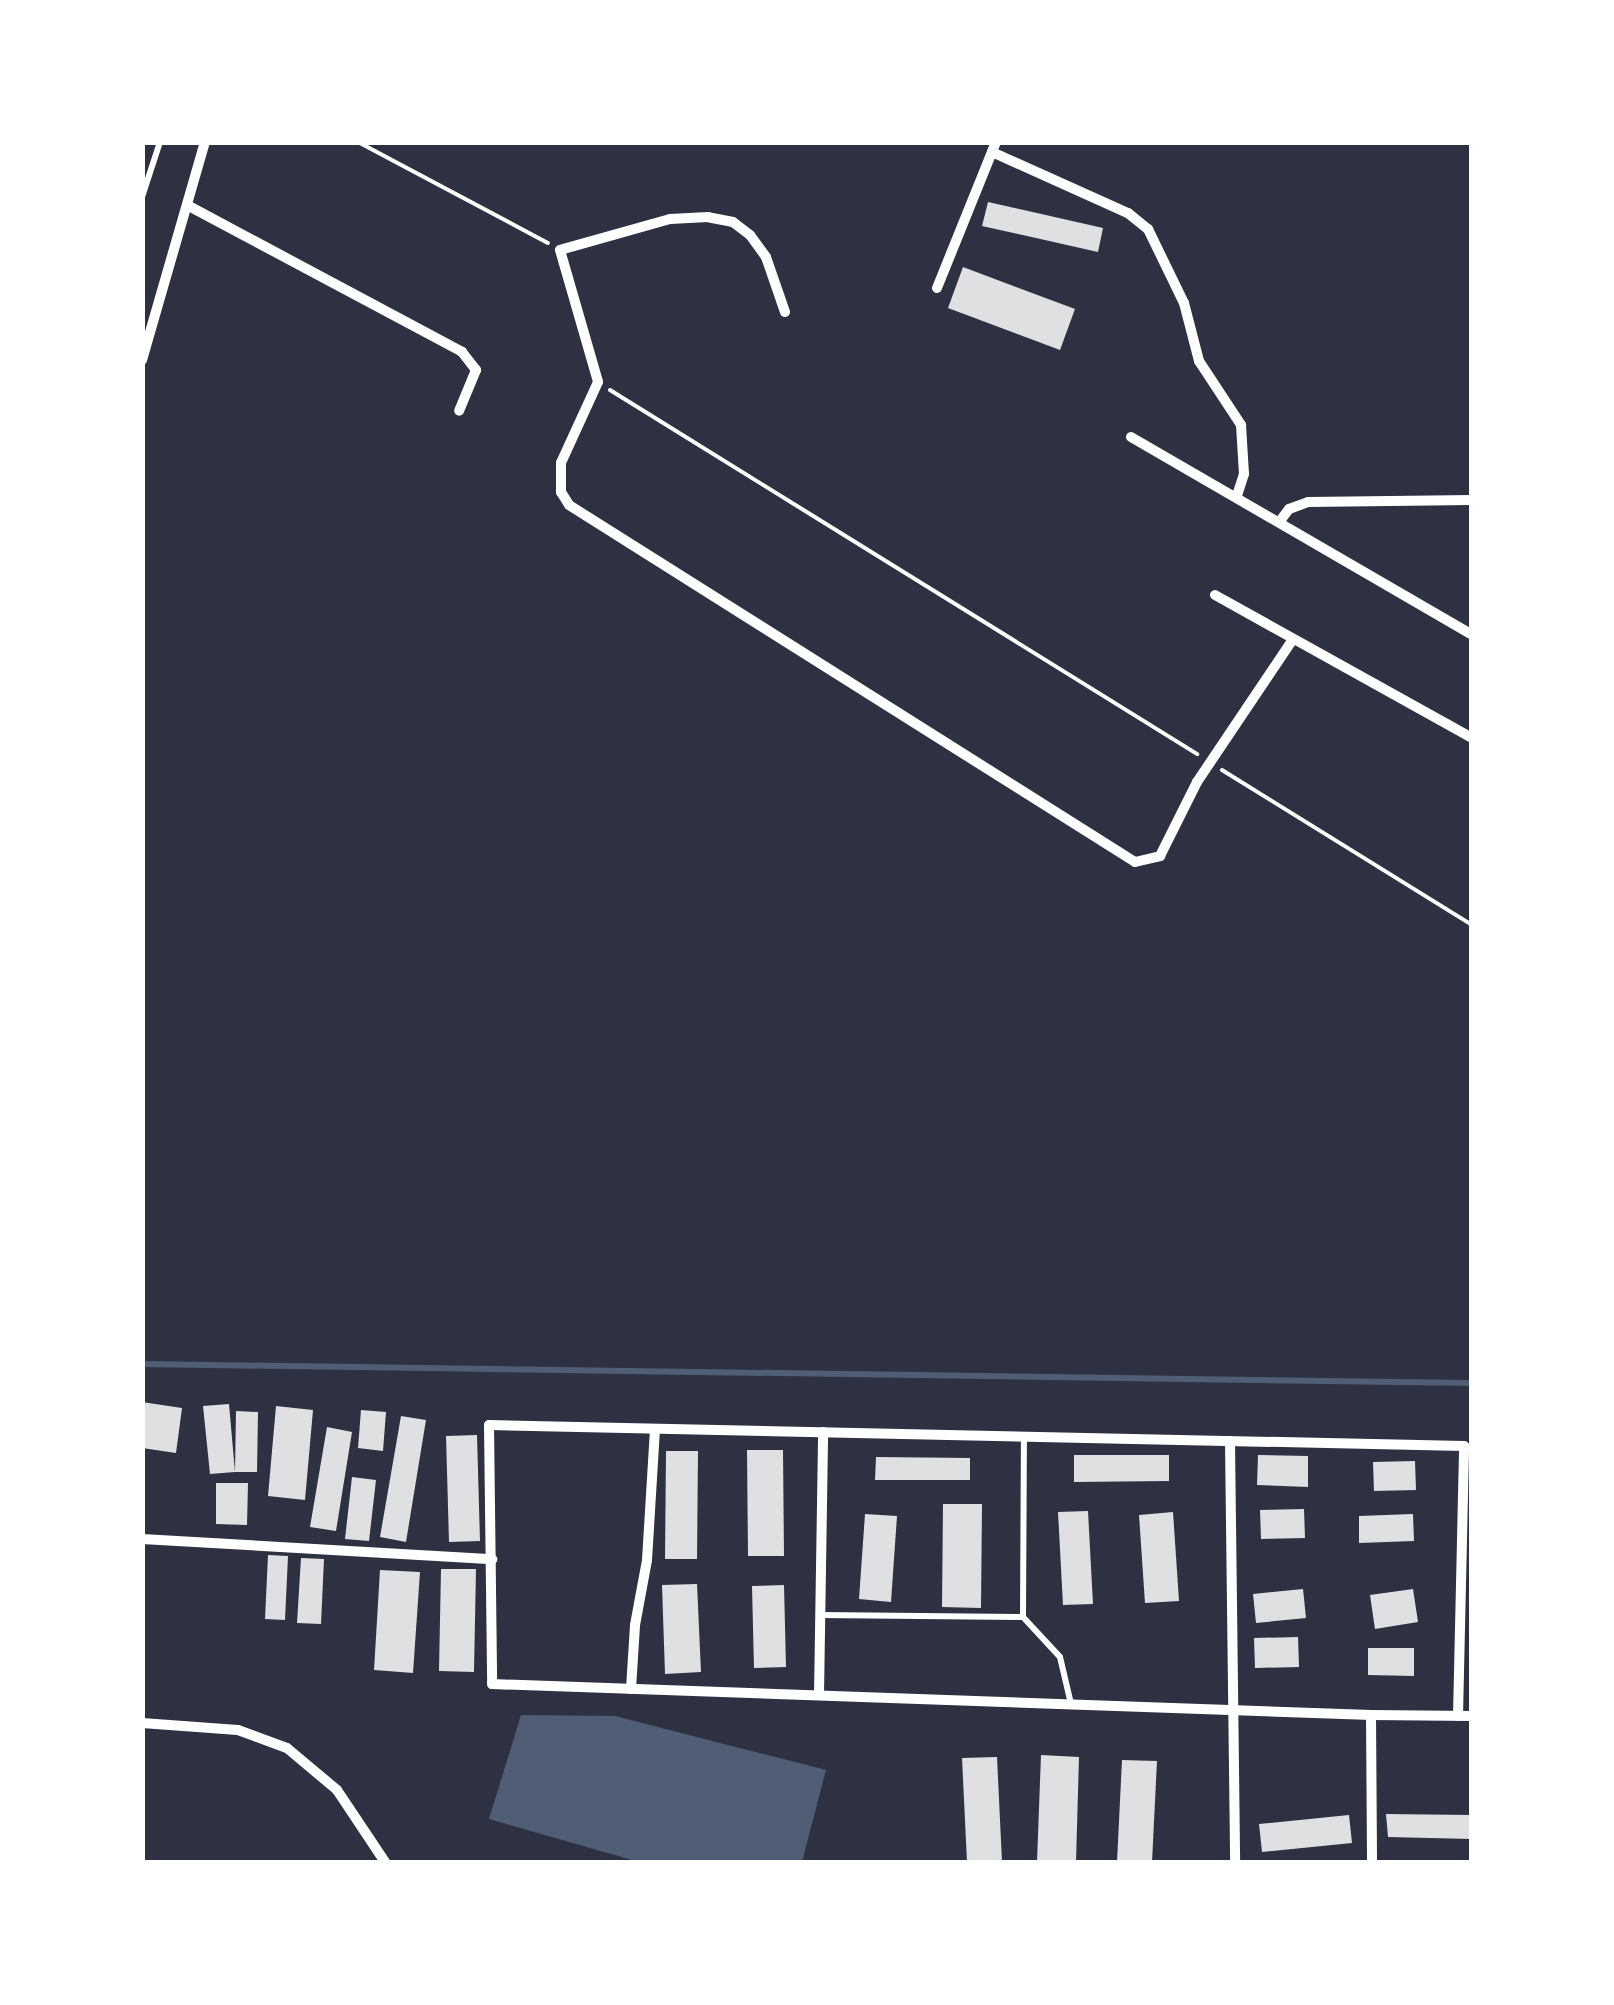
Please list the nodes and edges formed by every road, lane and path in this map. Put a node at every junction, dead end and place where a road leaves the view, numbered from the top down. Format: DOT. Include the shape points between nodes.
graph roads {
  1 [pos="160,142"];
  2 [pos="205,142"];
  3 [pos="358,142"];
  4 [pos="994,147"];
  5 [pos="142,197"];
  6 [pos="187,205"];
  7 [pos="560,250"];
  8 [pos="938,288"];
  9 [pos="785,312"];
  10 [pos="142,360"];
  11 [pos="598,382"];
  12 [pos="459,411"];
  13 [pos="1130,437"];
  14 [pos="1236,496"];
  15 [pos="1472,500"];
  16 [pos="1280,521"];
  17 [pos="1214,595"];
  18 [pos="1472,636"];
  19 [pos="1292,639"];
  20 [pos="1472,738"];
  21 [pos="1210,762"];
  22 [pos="1472,925"];
  23 [pos="656,1429"];
  24 [pos="822,1432"];
  25 [pos="1024,1437"];
  26 [pos="1230,1441"];
  27 [pos="142,1538"];
  28 [pos="492,1560"];
  29 [pos="821,1615"];
  30 [pos="1023,1617"];
  31 [pos="631,1688"];
  32 [pos="819,1695"];
  33 [pos="1071,1704"];
  34 [pos="1234,1710"];
  35 [pos="1371,1714"];
  36 [pos="1458,1716"];
  37 [pos="1472,1716"];
  38 [pos="142,1723"];
  39 [pos="385,1862"];
  40 [pos="1235,1862"];
  41 [pos="1372,1862"];
  1 -- 5 [label="lane"];
  2 -- 6 [label="street"];
  3 -- 7 [label="path"];
  4 -- 8 [label="street"];
  4 -- 14 [label="street" via="1148,229 1184,303 1199,361 1241,424 1244,474"];
  6 -- 10 [label="street"];
  6 -- 12 [label="street" via="462,352 476,370"];
  7 -- 9 [label="street" via="670,219 733,222 766,257"];
  7 -- 11 [label="street"];
  11 -- 21 [label="path"];
  11 -- 21 [label="street" via="561,463 561,492 569,505 1073,825 1135,862 1148,862 1160,856"];
  13 -- 14 [label="street"];
  14 -- 16 [label="street"];
  15 -- 16 [label="street" via="1308,502"];
  16 -- 18 [label="street"];
  17 -- 19 [label="street"];
  19 -- 20 [label="street"];
  19 -- 21 [label="street"];
  21 -- 22 [label="path"];
  23 -- 24 [label="street"];
  23 -- 28 [label="street" via="489,1425"];
  23 -- 31 [label="street"];
  24 -- 25 [label="street"];
  24 -- 29 [label="street"];
  25 -- 26 [label="street"];
  25 -- 30 [label="lane"];
  26 -- 34 [label="street"];
  26 -- 36 [label="street" via="1464,1446"];
  27 -- 28 [label="street"];
  28 -- 31 [label="street" via="492,1684"];
  29 -- 30 [label="lane"];
  29 -- 32 [label="street"];
  30 -- 33 [label="lane" via="1060,1657"];
  31 -- 32 [label="street"];
  32 -- 33 [label="street"];
  33 -- 34 [label="street"];
  34 -- 35 [label="street"];
  34 -- 40 [label="street"];
  35 -- 36 [label="street"];
  35 -- 41 [label="street"];
  36 -- 37 [label="street"];
  38 -- 39 [label="street" via="238,1730 287,1748 337,1790"];
}
